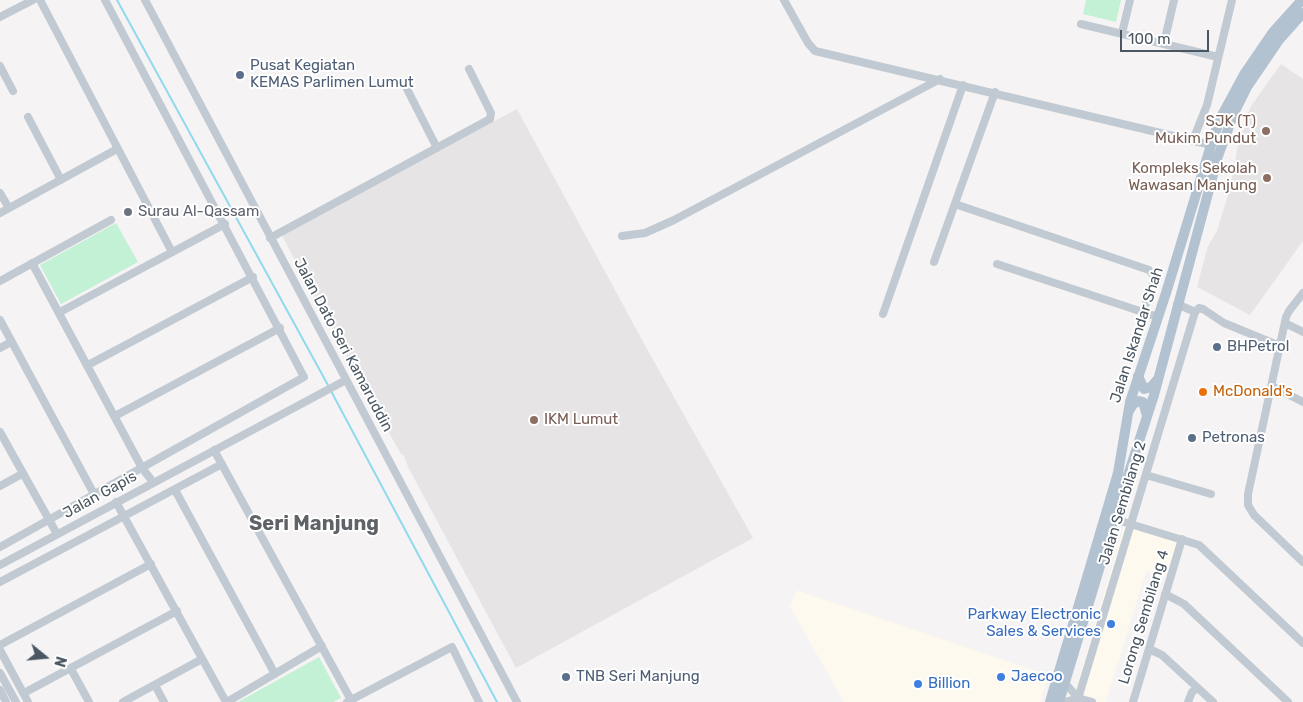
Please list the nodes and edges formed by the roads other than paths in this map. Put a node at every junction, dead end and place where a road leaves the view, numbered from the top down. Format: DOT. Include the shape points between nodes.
graph roads {
  1 [pos="33,0"];
  2 [pos="40,0"];
  3 [pos="105,0"];
  4 [pos="144,0"];
  5 [pos="784,0"];
  6 [pos="1130,0"];
  7 [pos="1174,0"];
  8 [pos="1232,0"];
  9 [pos="1302,0"];
  10 [pos="1303,13"];
  11 [pos="0,18"];
  12 [pos="1081,24"];
  13 [pos="1122,33"];
  14 [pos="1164,43"];
  15 [pos="1218,57"];
  16 [pos="0,66"];
  17 [pos="469,69"];
  18 [pos="940,79"];
  19 [pos="963,85"];
  20 [pos="407,89"];
  21 [pos="13,91"];
  22 [pos="995,92"];
  23 [pos="28,117"];
  24 [pos="1193,140"];
  25 [pos="1211,145"];
  26 [pos="116,148"];
  27 [pos="436,148"];
  28 [pos="61,180"];
  29 [pos="0,192"];
  30 [pos="955,204"];
  31 [pos="8,208"];
  32 [pos="0,213"];
  33 [pos="111,220"];
  34 [pos="225,224"];
  35 [pos="622,236"];
  36 [pos="270,238"];
  37 [pos="172,252"];
  38 [pos="934,262"];
  39 [pos="32,263"];
  40 [pos="997,264"];
  41 [pos="252,277"];
  42 [pos="0,281"];
  43 [pos="1303,293"];
  44 [pos="1177,304"];
  45 [pos="60,312"];
  46 [pos="1143,312"];
  47 [pos="1195,312"];
  48 [pos="883,314"];
  49 [pos="1158,317"];
  50 [pos="0,320"];
  51 [pos="1285,323"];
  52 [pos="280,328"];
  53 [pos="1303,332"];
  54 [pos="11,342"];
  55 [pos="1280,346"];
  56 [pos="0,348"];
  57 [pos="88,365"];
  58 [pos="1138,376"];
  59 [pos="1159,378"];
  60 [pos="346,380"];
  61 [pos="1272,386"];
  62 [pos="1303,402"];
  63 [pos="1128,411"];
  64 [pos="115,416"];
  65 [pos="1147,417"];
  66 [pos="0,432"];
  67 [pos="214,450"];
  68 [pos="222,464"];
  69 [pos="22,474"];
  70 [pos="1146,475"];
  71 [pos="147,476"];
  72 [pos="0,486"];
  73 [pos="174,490"];
  74 [pos="94,494"];
  75 [pos="1211,494"];
  76 [pos="116,502"];
  77 [pos="125,517"];
  78 [pos="48,519"];
  79 [pos="1114,519"];
  80 [pos="1132,524"];
  81 [pos="57,534"];
  82 [pos="1182,539"];
  83 [pos="0,547"];
  84 [pos="1303,562"];
  85 [pos="151,564"];
  86 [pos="0,565"];
  87 [pos="0,582"];
  88 [pos="1166,594"];
  89 [pos="177,611"];
  90 [pos="1303,644"];
  91 [pos="0,645"];
  92 [pos="322,646"];
  93 [pos="1149,648"];
  94 [pos="0,650"];
  95 [pos="202,658"];
  96 [pos="71,669"];
  97 [pos="0,673"];
  98 [pos="275,674"];
  99 [pos="1065,683"];
  100 [pos="155,685"];
  101 [pos="1198,688"];
  102 [pos="0,690"];
  103 [pos="24,693"];
  104 [pos="1078,700"];
  105 [pos="349,701"];
  106 [pos="6,702"];
  107 [pos="16,702"];
  108 [pos="28,702"];
  109 [pos="89,702"];
  110 [pos="123,702"];
  111 [pos="164,702"];
  112 [pos="226,702"];
  113 [pos="479,702"];
  114 [pos="517,702"];
  115 [pos="1050,702"];
  116 [pos="1059,702"];
  117 [pos="1065,702"];
  118 [pos="1092,702"];
  119 [pos="1133,702"];
  120 [pos="1188,702"];
  121 [pos="1213,702"];
  122 [pos="1288,702"];
  1 -- 11 [label="street"];
  2 -- 26 [label="street"];
  3 -- 34 [label="street"];
  4 -- 36 [label="street, Jalan Dato Seri Kamaruddin"];
  5 -- 18 [label="street" via="815,51"];
  6 -- 13 [label="street"];
  7 -- 14 [label="street"];
  8 -- 15 [label="street"];
  9 -- 25 [label="main road, Jalan Iskandar Shah" via="1273,32 1245,73 1220,119"];
  10 -- 44 [label="main road, Jalan Iskandar Shah" via="1262,62 1234,113 1213,172"];
  12 -- 13 [label="street"];
  13 -- 14 [label="street"];
  14 -- 15 [label="street"];
  15 -- 24 [label="street" via="1202,120"];
  16 -- 21 [label="street"];
  17 -- 27 [label="street" via="492,117"];
  18 -- 19 [label="street"];
  18 -- 35 [label="street" via="674,220 645,233"];
  19 -- 22 [label="street"];
  19 -- 48 [label="street"];
  20 -- 27 [label="street"];
  22 -- 24 [label="street"];
  22 -- 30 [label="street"];
  23 -- 28 [label="street"];
  24 -- 25 [label="street"];
  25 -- 49 [label="main road, Jalan Iskandar Shah"];
  26 -- 28 [label="street"];
  26 -- 37 [label="street"];
  27 -- 36 [label="street"];
  28 -- 31 [label="street"];
  29 -- 31 [label="street"];
  30 -- 38 [label="street"];
  30 -- 46 [label="street" via="1150,270 1155,277"];
  31 -- 32 [label="street"];
  33 -- 39 [label="street"];
  34 -- 37 [label="street"];
  34 -- 41 [label="street"];
  36 -- 60 [label="street, Jalan Dato Seri Kamaruddin"];
  37 -- 45 [label="street"];
  39 -- 42 [label="street"];
  39 -- 45 [label="street"];
  40 -- 46 [label="street"];
  41 -- 52 [label="street"];
  41 -- 57 [label="street"];
  43 -- 51 [label="street" via="1289,311"];
  44 -- 47 [label="street"];
  44 -- 59 [label="main road, Jalan Iskandar Shah"];
  45 -- 57 [label="street"];
  46 -- 49 [label="street"];
  47 -- 55 [label="street" via="1203,309 1224,323"];
  47 -- 70 [label="street, Jalan Sembilang 2"];
  49 -- 58 [label="main road, Jalan Iskandar Shah"];
  50 -- 54 [label="street"];
  51 -- 53 [label="street"];
  51 -- 55 [label="street"];
  52 -- 64 [label="street"];
  52 -- 71 [label="street" via="304,374 303,379"];
  54 -- 56 [label="street"];
  54 -- 74 [label="street"];
  55 -- 61 [label="street"];
  57 -- 64 [label="street"];
  58 -- 59 [label="main road" via="1144,389 1151,387"];
  58 -- 63 [label="main road, Jalan Iskandar Shah"];
  59 -- 65 [label="main road, Jalan Iskandar Shah"];
  60 -- 67 [label="street, Jalan Gapis"];
  60 -- 114 [label="street, Jalan Dato Seri Kamaruddin"];
  61 -- 62 [label="street"];
  61 -- 84 [label="street" via="1248,505 1254,515"];
  63 -- 65 [label="main road" via="1133,404 1143,402"];
  63 -- 115 [label="main road, Jalan Iskandar Shah" via="1118,473"];
  64 -- 71 [label="street"];
  65 -- 79 [label="main road, Jalan Iskandar Shah"];
  66 -- 69 [label="street"];
  67 -- 68 [label="street"];
  67 -- 71 [label="street, Jalan Gapis" via="166,475"];
  68 -- 73 [label="street"];
  68 -- 92 [label="street"];
  69 -- 72 [label="street"];
  69 -- 78 [label="street"];
  70 -- 75 [label="street"];
  70 -- 80 [label="street, Jalan Sembilang 2"];
  71 -- 74 [label="street"];
  71 -- 76 [label="street, Jalan Gapis" via="138,490"];
  73 -- 77 [label="street"];
  73 -- 98 [label="street"];
  74 -- 78 [label="street"];
  76 -- 77 [label="street"];
  76 -- 81 [label="street, Jalan Gapis"];
  77 -- 85 [label="street"];
  77 -- 87 [label="street"];
  78 -- 81 [label="street"];
  78 -- 83 [label="street"];
  79 -- 80 [label="street"];
  79 -- 99 [label="main road, Jalan Iskandar Shah"];
  80 -- 82 [label="street"];
  80 -- 104 [label="street, Jalan Sembilang 2"];
  81 -- 86 [label="street, Jalan Gapis"];
  82 -- 88 [label="street, Lorong Sembilang 4"];
  82 -- 90 [label="street" via="1207,551"];
  85 -- 89 [label="street"];
  85 -- 91 [label="street"];
  88 -- 93 [label="street, Lorong Sembilang 4"];
  88 -- 122 [label="street" via="1184,604"];
  89 -- 95 [label="street"];
  89 -- 96 [label="street"];
  92 -- 98 [label="street"];
  92 -- 105 [label="street"];
  93 -- 101 [label="street" via="1162,655"];
  93 -- 119 [label="street, Lorong Sembilang 4"];
  94 -- 103 [label="street"];
  95 -- 100 [label="street"];
  95 -- 112 [label="street"];
  96 -- 103 [label="street"];
  96 -- 109 [label="street"];
  97 -- 107 [label="street"];
  98 -- 112 [label="street"];
  99 -- 104 [label="street"];
  99 -- 116 [label="main road, Jalan Iskandar Shah"];
  100 -- 110 [label="street"];
  100 -- 111 [label="street"];
  101 -- 120 [label="street" via="1189,696"];
  101 -- 121 [label="street"];
  102 -- 106 [label="street"];
  103 -- 108 [label="street"];
  104 -- 117 [label="street"];
  104 -- 118 [label="street"];
  105 -- 113 [label="street" via="452,647"];
}
